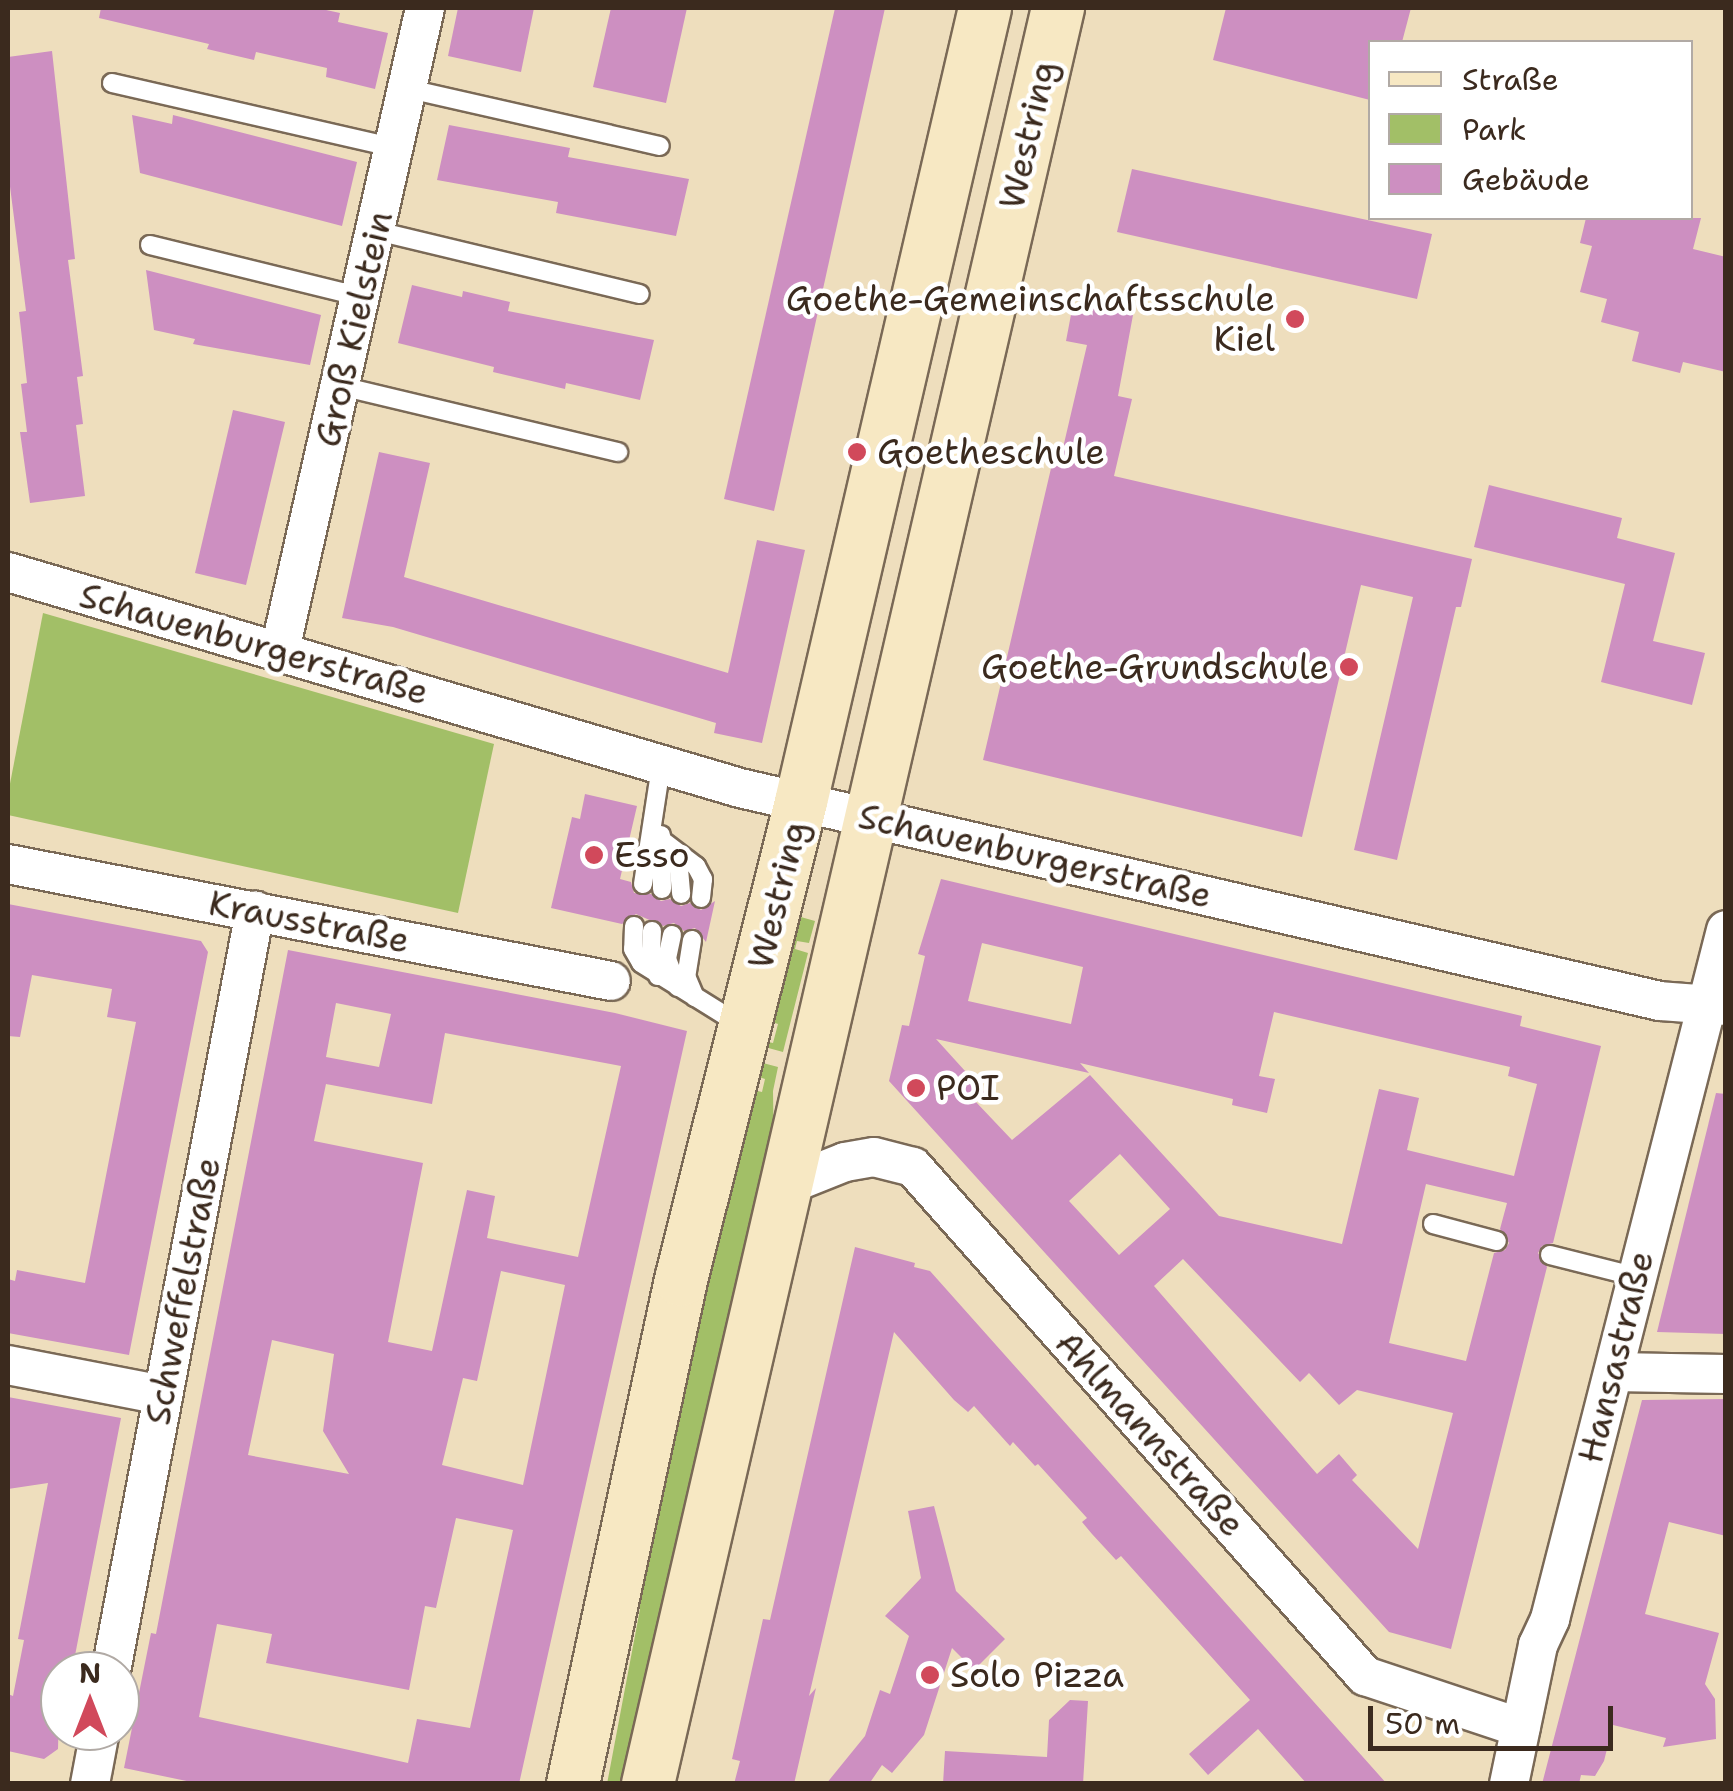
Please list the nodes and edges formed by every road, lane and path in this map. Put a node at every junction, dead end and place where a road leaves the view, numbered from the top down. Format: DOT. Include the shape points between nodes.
graph roads {
  1 [pos="426,8"];
  2 [pos="985,8"];
  3 [pos="1058,8"];
  4 [pos="112,83"];
  5 [pos="409,89"];
  6 [pos="660,146"];
  7 [pos="396,148"];
  8 [pos="376,231"];
  9 [pos="150,246"];
  10 [pos="640,294"];
  11 [pos="362,297"];
  12 [pos="341,386"];
  13 [pos="618,452"];
  14 [pos="8,572"];
  15 [pos="280,650"];
  16 [pos="662,766"];
  17 [pos="801,802"];
  18 [pos="871,818"];
  19 [pos="656,820"];
  20 [pos="664,842"];
  21 [pos="8,864"];
  22 [pos="643,884"];
  23 [pos="662,889"];
  24 [pos="681,894"];
  25 [pos="701,898"];
  26 [pos="255,911"];
  27 [pos="643,929"];
  28 [pos="1726,930"];
  29 [pos="672,935"];
  30 [pos="692,940"];
  31 [pos="611,981"];
  32 [pos="687,993"];
  33 [pos="1716,1004"];
  34 [pos="746,1028"];
  35 [pos="787,1186"];
  36 [pos="1433,1224"];
  37 [pos="1497,1241"];
  38 [pos="1550,1255"];
  39 [pos="1636,1277"];
  40 [pos="8,1365"];
  41 [pos="1614,1372"];
  42 [pos="1726,1374"];
  43 [pos="163,1395"];
  44 [pos="116,1651"];
  45 [pos="1521,1728"];
  46 [pos="96,1751"];
  47 [pos="90,1781"];
  48 [pos="573,1784"];
  49 [pos="648,1784"];
  50 [pos="1509,1784"];
  1 -- 5 [label="street, Groß Kielstein"];
  2 -- 17 [label="main road, Westring"];
  3 -- 18 [label="main road, Westring"];
  4 -- 7 [label="lane"];
  5 -- 6 [label="lane"];
  5 -- 7 [label="street, Groß Kielstein"];
  7 -- 8 [label="street, Groß Kielstein"];
  8 -- 10 [label="lane"];
  8 -- 11 [label="street, Groß Kielstein"];
  9 -- 11 [label="lane"];
  11 -- 12 [label="street, Groß Kielstein"];
  12 -- 13 [label="lane"];
  12 -- 15 [label="street, Groß Kielstein"];
  14 -- 15 [label="street, Schauenburgerstraße"];
  15 -- 16 [label="street, Schauenburgerstraße"];
  16 -- 17 [label="street, Schauenburgerstraße"];
  16 -- 19 [label="lane"];
  17 -- 18 [label="street, Schauenburgerstraße"];
  17 -- 34 [label="main road, Westring"];
  18 -- 33 [label="street, Schauenburgerstraße" via="1660,1001"];
  18 -- 35 [label="main road, Westring"];
  19 -- 20 [label="lane"];
  19 -- 22 [label="lane"];
  20 -- 23 [label="lane"];
  20 -- 24 [label="lane" via="679,868"];
  20 -- 25 [label="lane" via="696,866"];
  21 -- 26 [label="street, Krausstraße"];
  26 -- 31 [label="street, Krausstraße"];
  26 -- 43 [label="street, Schweffelstraße"];
  27 -- 32 [label="lane" via="633,949 641,963"];
  28 -- 33 [label="street, Hansastraße"];
  29 -- 32 [label="lane" via="667,959"];
  30 -- 32 [label="lane"];
  32 -- 34 [label="lane"];
  33 -- 39 [label="street, Hansastraße"];
  34 -- 48 [label="main road, Westring" via="681,1280"];
  35 -- 45 [label="street, Ahlmannstraße" via="874,1156 913,1168 1365,1676"];
  35 -- 49 [label="main road, Westring"];
  36 -- 37 [label="lane"];
  38 -- 39 [label="lane"];
  39 -- 41 [label="street, Hansastraße"];
  40 -- 43 [label="street"];
  41 -- 42 [label="street"];
  41 -- 45 [label="street, Hansastraße"];
  43 -- 44 [label="street, Schweffelstraße"];
  45 -- 50 [label="street, Hansastraße"];
  46 -- 47 [label="street"];
}
